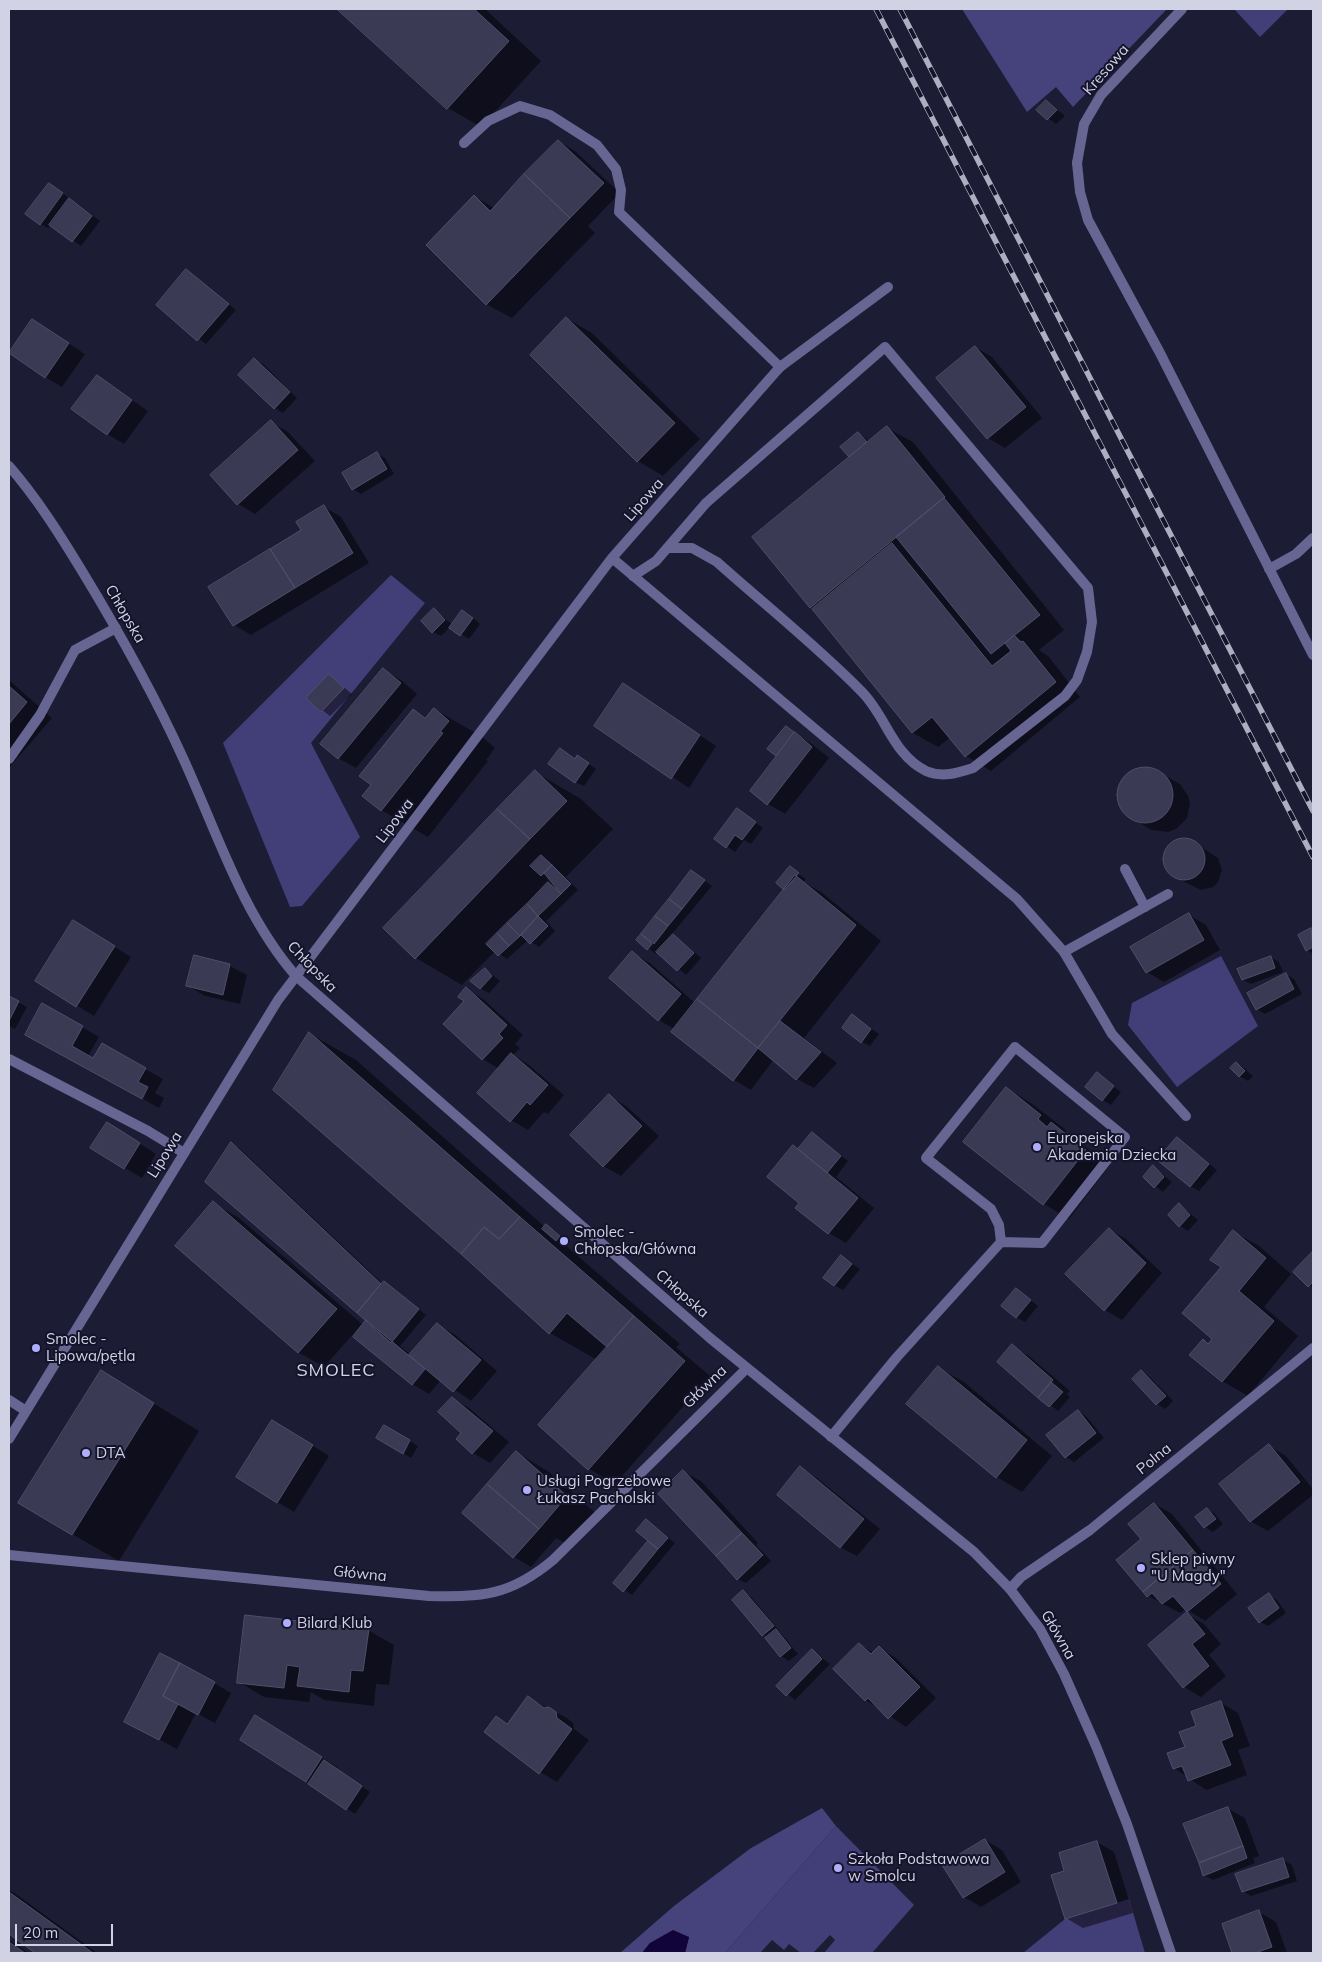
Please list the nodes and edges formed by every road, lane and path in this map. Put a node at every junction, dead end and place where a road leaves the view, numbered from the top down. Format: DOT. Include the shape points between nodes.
graph roads {
  1 [pos="1182,9"];
  2 [pos="464,143"];
  3 [pos="888,287"];
  4 [pos="780,367"];
  5 [pos="9,466"];
  6 [pos="1313,538"];
  7 [pos="667,548"];
  8 [pos="612,558"];
  9 [pos="1270,569"];
  10 [pos="633,576"];
  11 [pos="116,628"];
  12 [pos="1313,654"];
  13 [pos="9,759"];
  14 [pos="1125,869"];
  15 [pos="1168,894"];
  16 [pos="1146,906"];
  17 [pos="1064,952"];
  18 [pos="296,976"];
  19 [pos="9,1059"];
  20 [pos="1186,1116"];
  21 [pos="184,1153"];
  22 [pos="1001,1242"];
  23 [pos="1313,1348"];
  24 [pos="746,1369"];
  25 [pos="9,1400"];
  26 [pos="26,1411"];
  27 [pos="831,1437"];
  28 [pos="9,1439"];
  29 [pos="9,1555"];
  30 [pos="1010,1589"];
  31 [pos="1171,1953"];
  1 -- 9 [label="street, Kresowa" via="1101,95 1084,124 1077,163 1080,192 1088,220"];
  2 -- 4 [label="street" via="488,121 520,106 550,115 597,145 616,170 621,190 619,212"];
  3 -- 4 [label="street, Lipowa"];
  4 -- 8 [label="street, Lipowa"];
  5 -- 11 [label="street, Chłopska" via="50,520"];
  6 -- 9 [label="street" via="1296,554"];
  7 -- 7 [label="street" via="692,548 717,562 863,693 906,758 926,771 942,775 974,768 1065,696 1077,680 1087,652 1092,622 1088,588 885,347 706,503"];
  7 -- 10 [label="street" via="656,561"];
  8 -- 10 [label="street"];
  8 -- 18 [label="street, Lipowa"];
  9 -- 12 [label="street, Kresowa"];
  10 -- 17 [label="street" via="1017,899"];
  11 -- 13 [label="street" via="75,650 40,715"];
  11 -- 18 [label="street, Chłopska" via="183,758 226,859 265,936"];
  14 -- 16 [label="street"];
  15 -- 16 [label="street"];
  16 -- 17 [label="street"];
  17 -- 20 [label="street" via="1112,1034"];
  18 -- 21 [label="street, Lipowa"];
  18 -- 24 [label="street, Chłopska"];
  19 -- 21 [label="street"];
  21 -- 26 [label="street, Lipowa"];
  22 -- 22 [label="street" via="1000,1225 991,1209 926,1158 1015,1047 1124,1137 1042,1242"];
  22 -- 27 [label="street" via="897,1357"];
  23 -- 30 [label="street, Polna" via="1090,1530"];
  24 -- 27 [label="street, Główna"];
  24 -- 29 [label="street, Główna" via="553,1560 535,1575 494,1593 468,1597 429,1596"];
  25 -- 26 [label="street"];
  26 -- 28 [label="street, Lipowa"];
  27 -- 30 [label="street, Główna" via="974,1552"];
  30 -- 31 [label="street, Główna" via="1040,1629 1096,1746 1127,1824"];
}
